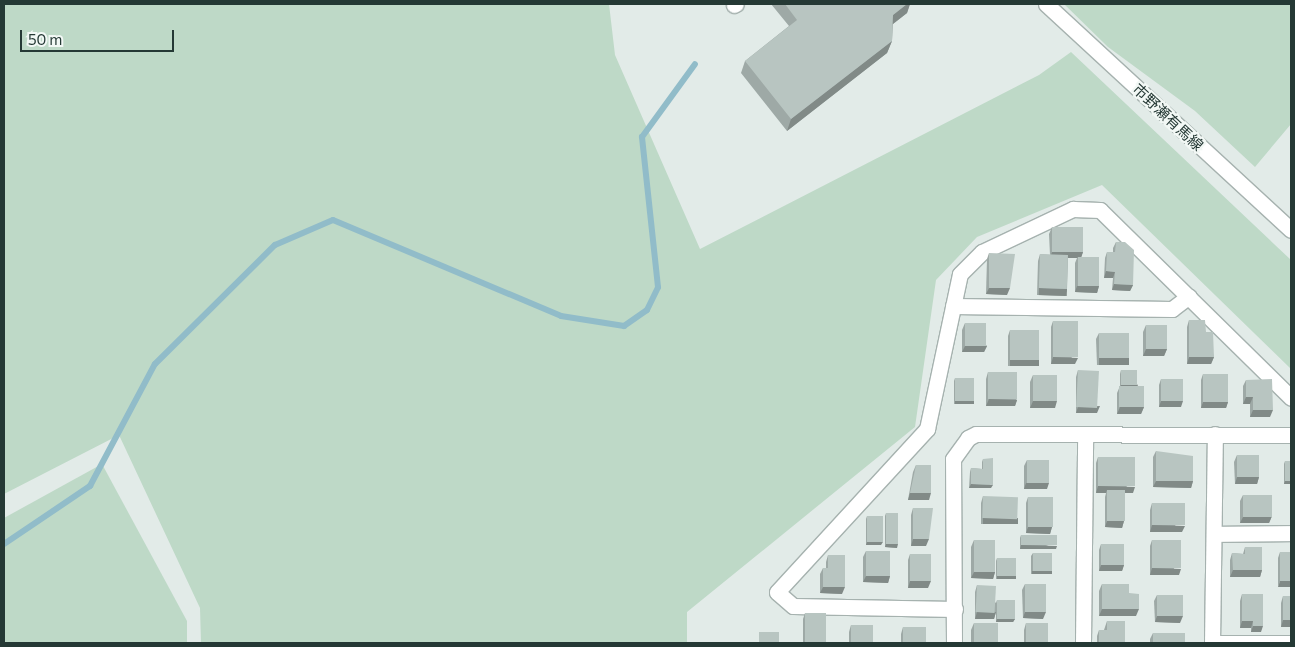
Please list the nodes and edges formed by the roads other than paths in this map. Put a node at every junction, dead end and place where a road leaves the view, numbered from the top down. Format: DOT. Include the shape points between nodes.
graph roads {
  1 [pos="1046,4"];
  2 [pos="1291,230"];
  3 [pos="1189,296"];
  4 [pos="953,306"];
  5 [pos="1291,398"];
  6 [pos="1215,434"];
  7 [pos="1085,435"];
  8 [pos="1291,435"];
  9 [pos="1291,532"];
  10 [pos="1214,534"];
  11 [pos="955,608"];
  12 [pos="954,643"];
  13 [pos="1083,643"];
  14 [pos="1212,643"];
  15 [pos="1291,643"];
  1 -- 2 [label="street, 市野瀬有馬線"];
  3 -- 4 [label="street" via="1172,309"];
  3 -- 4 [label="street" via="1100,210 1073,209 982,252 960,274"];
  3 -- 5 [label="street"];
  4 -- 11 [label="street" via="927,429 777,592 793,606"];
  6 -- 7 [label="street"];
  6 -- 8 [label="street"];
  6 -- 10 [label="street"];
  7 -- 11 [label="street" via="976,434 962,442 953,459"];
  7 -- 13 [label="street"];
  9 -- 10 [label="street"];
  10 -- 14 [label="street"];
  11 -- 12 [label="street"];
  14 -- 15 [label="street"];
}
